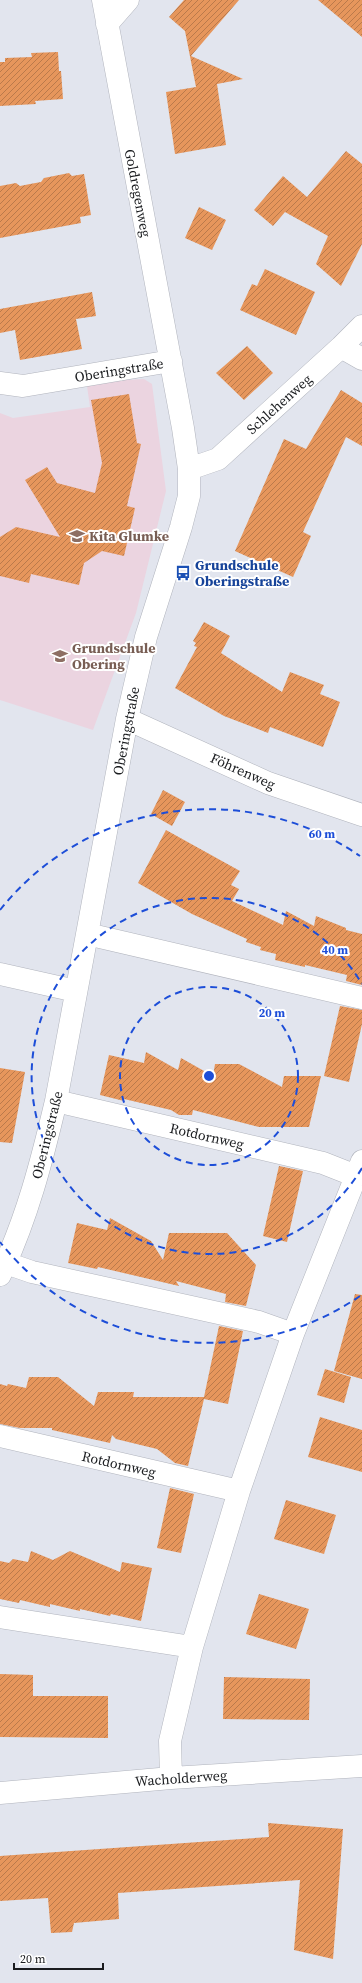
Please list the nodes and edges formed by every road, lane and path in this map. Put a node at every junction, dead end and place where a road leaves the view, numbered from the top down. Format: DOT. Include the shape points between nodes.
graph roads {
  1 [pos="103,0"];
  2 [pos="128,0"];
  3 [pos="107,24"];
  4 [pos="362,326"];
  5 [pos="341,347"];
  6 [pos="362,359"];
  7 [pos="171,361"];
  8 [pos="0,383"];
  9 [pos="189,469"];
  10 [pos="127,719"];
  11 [pos="362,815"];
  12 [pos="87,934"];
  13 [pos="0,974"];
  14 [pos="76,991"];
  15 [pos="362,998"];
  16 [pos="56,1101"];
  17 [pos="359,1169"];
  18 [pos="3,1269"];
  19 [pos="293,1334"];
  20 [pos="0,1436"];
  21 [pos="239,1491"];
  22 [pos="0,1617"];
  23 [pos="192,1646"];
  24 [pos="362,1766"];
  25 [pos="171,1778"];
  26 [pos="0,1792"];
  1 -- 3 [label="street, Goldregenweg"];
  2 -- 3 [label="street"];
  3 -- 7 [label="street, Goldregenweg"];
  4 -- 5 [label="street, Schlehenweg"];
  5 -- 6 [label="street"];
  5 -- 9 [label="street, Schlehenweg" via="218,459"];
  7 -- 8 [label="street, Oberingstraße" via="23,386"];
  7 -- 9 [label="street, Oberingstraße"];
  9 -- 10 [label="street, Oberingstraße" via="189,496 146,637"];
  10 -- 11 [label="street, Föhrenweg" via="268,784"];
  10 -- 12 [label="street, Oberingstraße"];
  12 -- 14 [label="street, Oberingstraße"];
  12 -- 15 [label="street"];
  13 -- 14 [label="street"];
  14 -- 16 [label="street, Oberingstraße"];
  16 -- 17 [label="street, Rotdornweg" via="323,1163"];
  16 -- 18 [label="street, Oberingstraße" via="42,1162 25,1215"];
  17 -- 19 [label="street, Rotdornweg"];
  18 -- 19 [label="street" via="32,1272 259,1322"];
  19 -- 21 [label="street, Rotdornweg"];
  20 -- 21 [label="street, Rotdornweg"];
  21 -- 23 [label="street, Rotdornweg"];
  22 -- 23 [label="street"];
  23 -- 25 [label="street, Rotdornweg" via="170,1741"];
  24 -- 25 [label="street, Wacholderweg"];
  25 -- 26 [label="street, Wacholderweg"];
}
